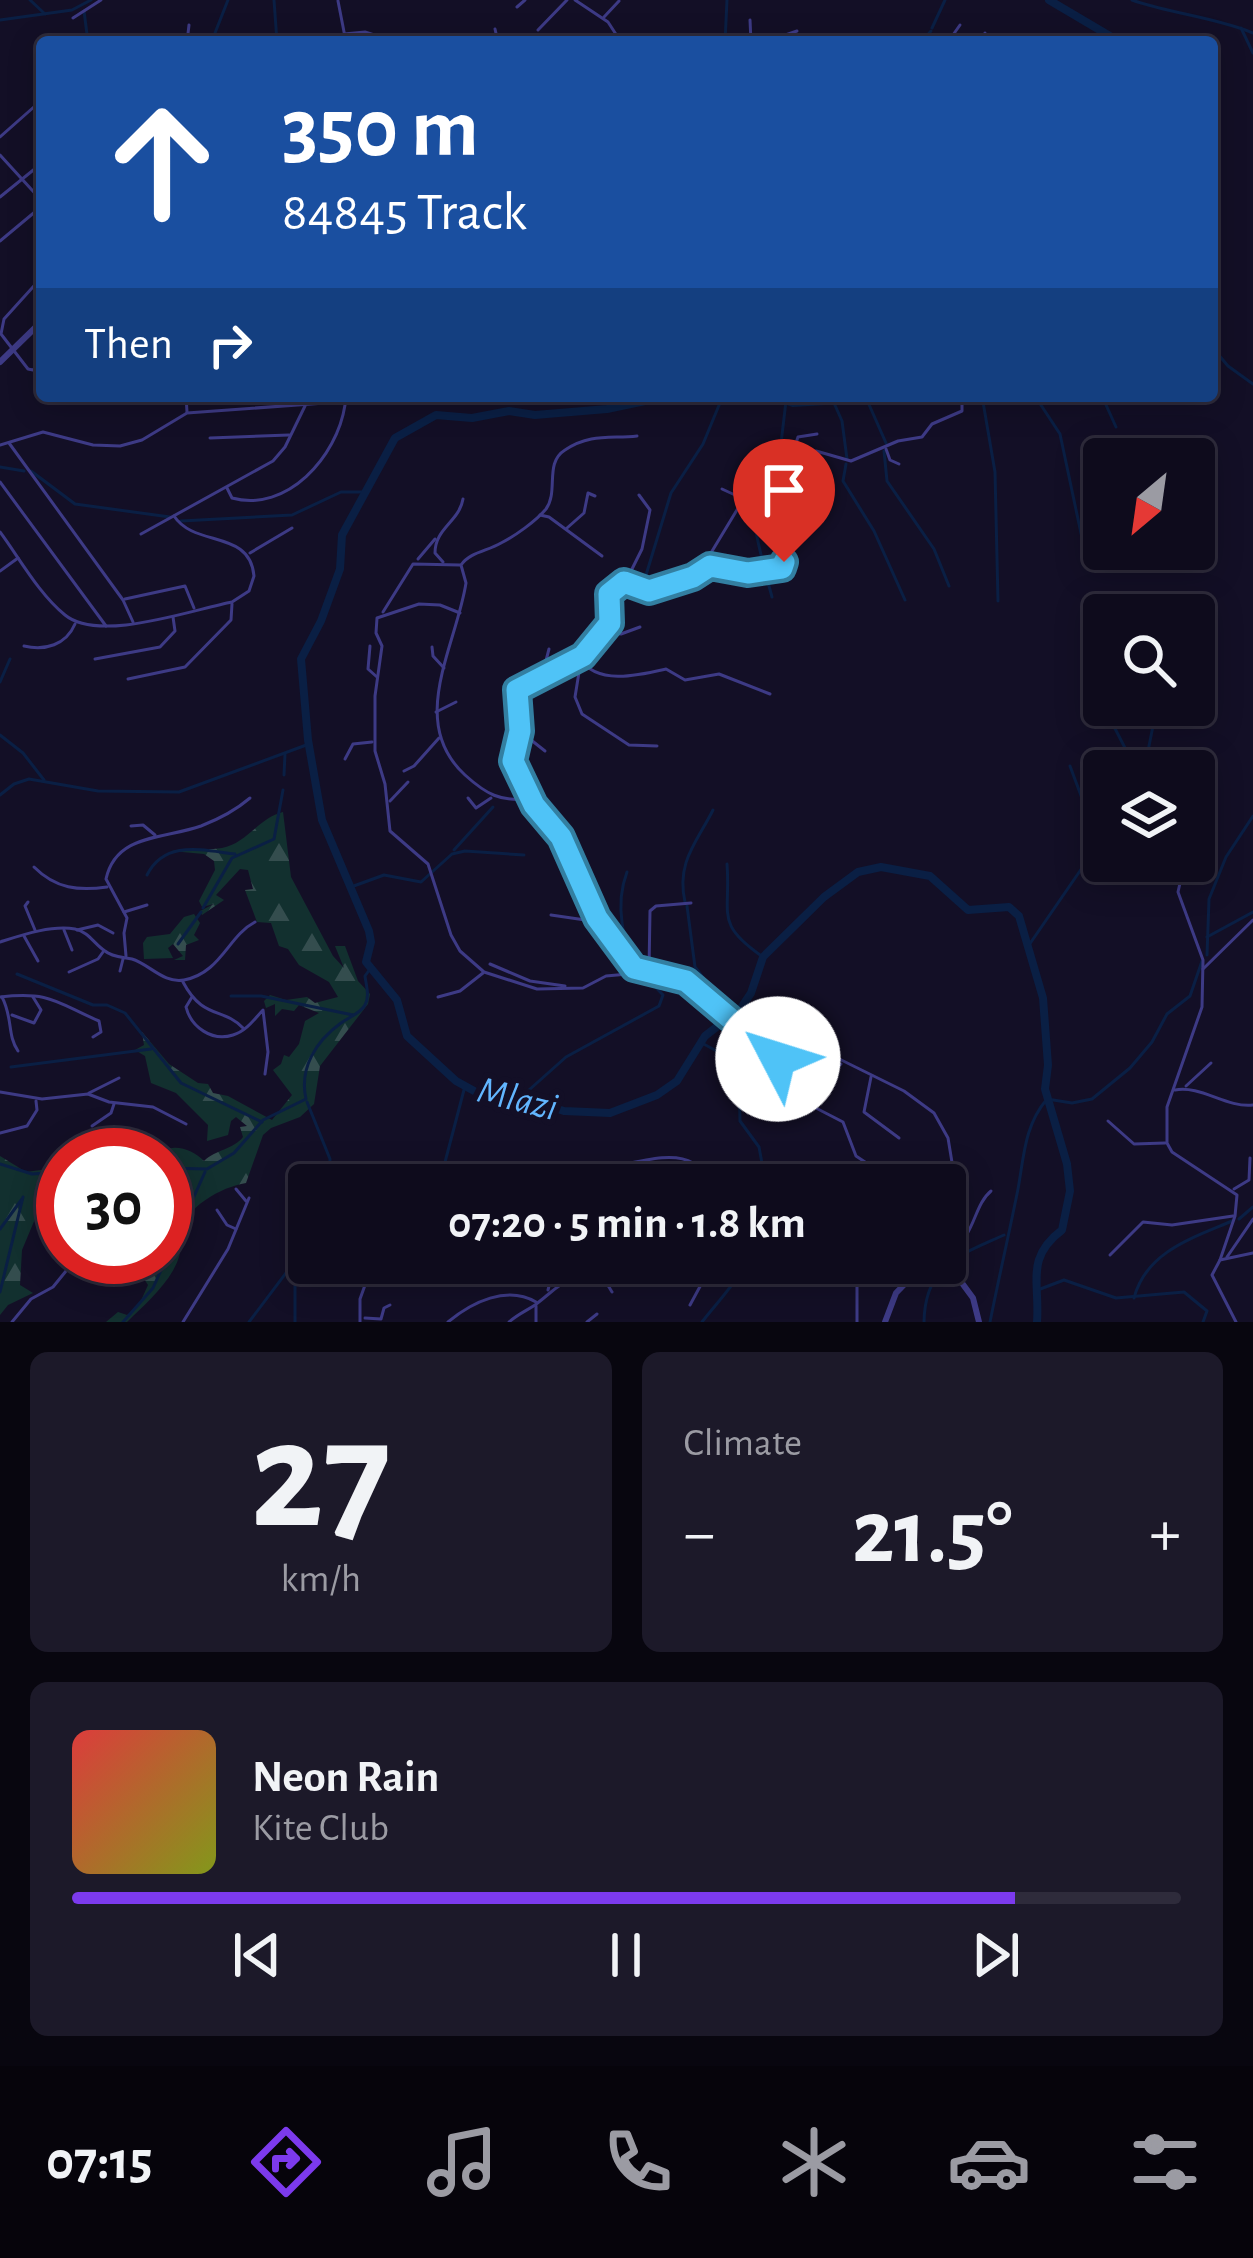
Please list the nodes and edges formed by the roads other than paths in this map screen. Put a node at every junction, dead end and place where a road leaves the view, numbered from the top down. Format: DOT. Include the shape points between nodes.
graph roads {
  1 [pos="100,0"];
  2 [pos="525,0"];
  3 [pos="567,0"];
  4 [pos="574,0"];
  5 [pos="348,1"];
  6 [pos="338,2"];
  7 [pos="619,2"];
  8 [pos="517,8"];
  9 [pos="73,18"];
  10 [pos="603,18"];
  11 [pos="750,20"];
  12 [pos="189,25"];
  13 [pos="960,25"];
  14 [pos="495,29"];
  15 [pos="538,30"];
  16 [pos="797,31"];
  17 [pos="986,33"];
  18 [pos="344,34"];
  19 [pos="188,36"];
  20 [pos="376,36"];
  21 [pos="497,36"];
  22 [pos="616,36"];
  23 [pos="751,36"];
  24 [pos="782,36"];
  25 [pos="952,36"];
  26 [pos="984,36"];
  27 [pos="35,106"];
  28 [pos="0,137"];
  29 [pos="0,155"];
  30 [pos="36,168"];
  31 [pos="23,178"];
  32 [pos="36,195"];
  33 [pos="0,197"];
  34 [pos="36,208"];
  35 [pos="0,241"];
  36 [pos="36,284"];
  37 [pos="36,328"];
  38 [pos="0,336"];
  39 [pos="14,353"];
  40 [pos="0,362"];
  41 [pos="36,367"];
  42 [pos="186,402"];
  43 [pos="962,402"];
  44 [pos="306,404"];
  45 [pos="187,413"];
  46 [pos="817,434"];
  47 [pos="291,436"];
  48 [pos="637,436"];
  49 [pos="210,438"];
  50 [pos="9,441"];
  51 [pos="0,445"];
  52 [pos="881,448"];
  53 [pos="793,452"];
  54 [pos="899,464"];
  55 [pos="0,482"];
  56 [pos="226,486"];
  57 [pos="722,489"];
  58 [pos="595,496"];
  59 [pos="639,496"];
  60 [pos="463,499"];
  61 [pos="737,505"];
  62 [pos="540,515"];
  63 [pos="174,516"];
  64 [pos="292,529"];
  65 [pos="564,531"];
  66 [pos="0,532"];
  67 [pos="141,534"];
  68 [pos="436,538"];
  69 [pos="794,543"];
  70 [pos="248,554"];
  71 [pos="602,556"];
  72 [pos="18,557"];
  73 [pos="443,562"];
  74 [pos="415,563"];
  75 [pos="461,565"];
  76 [pos="0,571"];
  77 [pos="699,573"];
  78 [pos="627,582"];
  79 [pos="123,600"];
  80 [pos="232,602"];
  81 [pos="194,609"];
  82 [pos="460,613"];
  83 [pos="382,614"];
  84 [pos="173,615"];
  85 [pos="76,622"];
  86 [pos="133,622"];
  87 [pos="640,627"];
  88 [pos="107,628"];
  89 [pos="603,632"];
  90 [pos="24,646"];
  91 [pos="370,646"];
  92 [pos="431,647"];
  93 [pos="549,649"];
  94 [pos="95,659"];
  95 [pos="580,659"];
  96 [pos="445,669"];
  97 [pos="378,678"];
  98 [pos="128,679"];
  99 [pos="541,679"];
  100 [pos="770,694"];
  101 [pos="456,702"];
  102 [pos="435,712"];
  103 [pos="520,731"];
  104 [pos="440,738"];
  105 [pos="374,742"];
  106 [pos="657,746"];
  107 [pos="544,751"];
  108 [pos="345,759"];
  109 [pos="404,771"];
  110 [pos="409,782"];
  111 [pos="492,797"];
  112 [pos="250,798"];
  113 [pos="468,798"];
  114 [pos="531,799"];
  115 [pos="387,809"];
  116 [pos="131,826"];
  117 [pos="156,837"];
  118 [pos="34,867"];
  119 [pos="1180,882"];
  120 [pos="109,887"];
  121 [pos="28,902"];
  122 [pos="691,903"];
  123 [pos="147,905"];
  124 [pos="124,912"];
  125 [pos="551,915"];
  126 [pos="1253,920"];
  127 [pos="255,922"];
  128 [pos="600,922"];
  129 [pos="64,930"];
  130 [pos="76,930"];
  131 [pos="35,932"];
  132 [pos="112,934"];
  133 [pos="23,935"];
  134 [pos="0,942"];
  135 [pos="72,950"];
  136 [pos="104,950"];
  137 [pos="124,958"];
  138 [pos="38,961"];
  139 [pos="490,964"];
  140 [pos="1202,970"];
  141 [pos="120,971"];
  142 [pos="648,971"];
  143 [pos="484,972"];
  144 [pos="640,972"];
  145 [pos="69,973"];
  146 [pos="182,980"];
  147 [pos="573,988"];
  148 [pos="32,995"];
  149 [pos="1,997"];
  150 [pos="191,997"];
  151 [pos="438,997"];
  152 [pos="12,1015"];
  153 [pos="243,1030"];
  154 [pos="93,1037"];
  155 [pos="18,1051"];
  156 [pos="779,1057"];
  157 [pos="842,1063"];
  158 [pos="1211,1063"];
  159 [pos="265,1073"];
  160 [pos="758,1073"];
  161 [pos="872,1075"];
  162 [pos="826,1076"];
  163 [pos="119,1078"];
  164 [pos="1184,1088"];
  165 [pos="1173,1090"];
  166 [pos="0,1092"];
  167 [pos="758,1093"];
  168 [pos="88,1094"];
  169 [pos="36,1099"];
  170 [pos="115,1102"];
  171 [pos="1253,1105"];
  172 [pos="778,1111"];
  173 [pos="797,1114"];
  174 [pos="1108,1121"];
  175 [pos="186,1124"];
  176 [pos="92,1126"];
  177 [pos="0,1133"];
  178 [pos="899,1138"];
  179 [pos="1167,1143"];
  180 [pos="1250,1158"];
  181 [pos="629,1164"];
  182 [pos="693,1164"];
  183 [pos="868,1164"];
  184 [pos="951,1164"];
  185 [pos="236,1189"];
  186 [pos="1232,1190"];
  187 [pos="991,1191"];
  188 [pos="217,1210"];
  189 [pos="1235,1216"];
  190 [pos="1253,1219"];
  191 [pos="238,1229"];
  192 [pos="966,1236"];
  193 [pos="1253,1253"];
  194 [pos="1110,1255"];
  195 [pos="1227,1257"];
  196 [pos="1220,1260"];
  197 [pos="56,1284"];
  198 [pos="365,1284"];
  199 [pos="551,1284"];
  200 [pos="561,1284"];
  201 [pos="607,1284"];
  202 [pos="701,1284"];
  203 [pos="857,1284"];
  204 [pos="905,1284"];
  205 [pos="965,1284"];
  206 [pos="548,1292"];
  207 [pos="612,1292"];
  208 [pos="538,1304"];
  209 [pos="690,1305"];
  210 [pos="391,1306"];
  211 [pos="597,1314"];
  212 [pos="361,1320"];
  213 [pos="12,1322"];
  214 [pos="183,1322"];
  215 [pos="448,1322"];
  216 [pos="509,1322"];
  217 [pos="536,1322"];
  218 [pos="587,1322"];
  219 [pos="857,1322"];
  220 [pos="885,1322"];
  221 [pos="979,1322"];
  222 [pos="1236,1322"];
  1 -- 9 [label="street"];
  2 -- 8 [label="street"];
  3 -- 15 [label="street"];
  4 -- 10 [label="street"];
  5 -- 6 [label="street"];
  6 -- 18 [label="street"];
  7 -- 10 [label="street"];
  10 -- 22 [label="street"];
  11 -- 23 [label="street"];
  12 -- 19 [label="street"];
  13 -- 25 [label="street"];
  14 -- 21 [label="street"];
  16 -- 24 [label="street"];
  17 -- 26 [label="street"];
  18 -- 20 [label="street"];
  27 -- 28 [label="street"];
  29 -- 31 [label="street"];
  30 -- 31 [label="street"];
  31 -- 32 [label="street"];
  31 -- 33 [label="street"];
  34 -- 35 [label="street"];
  36 -- 38 [label="street" via="2,322"];
  37 -- 39 [label="street"];
  38 -- 39 [label="street"];
  39 -- 40 [label="street"];
  39 -- 41 [label="street"];
  42 -- 45 [label="street"];
  43 -- 52 [label="street" via="962,411 922,437"];
  44 -- 45 [label="street"];
  44 -- 47 [label="street"];
  44 -- 56 [label="street" via="348,402 322,456 297,484 263,502 232,498"];
  45 -- 50 [label="street" via="120,446 43,432"];
  46 -- 53 [label="street" via="798,437"];
  47 -- 49 [label="street"];
  47 -- 56 [label="street" via="273,461"];
  48 -- 62 [label="street" via="600,436 565,449"];
  50 -- 51 [label="street"];
  50 -- 79 [label="street"];
  52 -- 53 [label="street" via="851,461"];
  52 -- 54 [label="street"];
  53 -- 61 [label="street" via="769,458"];
  55 -- 88 [label="street"];
  56 -- 63 [label="street"];
  57 -- 61 [label="street"];
  58 -- 65 [label="street" via="588,493 584,513"];
  59 -- 78 [label="street" via="650,510"];
  60 -- 68 [label="street"];
  61 -- 77 [label="street"];
  62 -- 65 [label="street"];
  62 -- 75 [label="street"];
  63 -- 67 [label="street"];
  63 -- 70 [label="street"];
  64 -- 70 [label="street"];
  65 -- 71 [label="street"];
  66 -- 72 [label="street"];
  68 -- 73 [label="street"];
  68 -- 74 [label="street"];
  69 -- 77 [label="street" via="777,569 716,566"];
  70 -- 80 [label="street" via="252,583"];
  72 -- 76 [label="street"];
  72 -- 85 [label="street"];
  73 -- 74 [label="street"];
  73 -- 75 [label="street"];
  74 -- 83 [label="street"];
  75 -- 82 [label="street"];
  77 -- 78 [label="street" via="649,591"];
  78 -- 89 [label="street" via="609,594"];
  79 -- 81 [label="street" via="183,586"];
  79 -- 86 [label="street"];
  80 -- 81 [label="street"];
  80 -- 98 [label="street" via="232,620 188,665"];
  81 -- 84 [label="street"];
  82 -- 83 [label="street" via="418,604"];
  82 -- 96 [label="street"];
  83 -- 97 [label="street" via="375,629"];
  84 -- 86 [label="street"];
  84 -- 94 [label="street" via="175,631 160,647"];
  85 -- 88 [label="street"];
  85 -- 90 [label="street" via="53,646"];
  86 -- 88 [label="street"];
  87 -- 89 [label="street"];
  89 -- 95 [label="street"];
  91 -- 97 [label="street" via="368,669"];
  92 -- 96 [label="street"];
  93 -- 99 [label="street"];
  95 -- 99 [label="street"];
  95 -- 100 [label="street" via="590,671 625,676 666,669 685,680 719,674"];
  95 -- 106 [label="street" via="577,706 629,746"];
  96 -- 102 [label="street"];
  97 -- 105 [label="street"];
  99 -- 103 [label="street" via="517,690"];
  101 -- 102 [label="street"];
  102 -- 104 [label="street"];
  103 -- 107 [label="street"];
  103 -- 114 [label="street" via="513,761"];
  104 -- 109 [label="street"];
  104 -- 111 [label="street" via="452,764"];
  105 -- 108 [label="street" via="353,744"];
  105 -- 115 [label="street"];
  110 -- 115 [label="street"];
  111 -- 113 [label="street" via="476,808"];
  111 -- 114 [label="street"];
  112 -- 117 [label="street" via="219,819"];
  114 -- 128 [label="street" via="561,837"];
  115 -- 143 [label="street" via="395,838 428,864 454,942"];
  116 -- 117 [label="street"];
  117 -- 120 [label="street" via="114,857"];
  118 -- 120 [label="street" via="58,887"];
  119 -- 140 [label="street"];
  120 -- 124 [label="street"];
  121 -- 131 [label="street"];
  122 -- 142 [label="street" via="651,909"];
  123 -- 124 [label="street"];
  124 -- 137 [label="street"];
  125 -- 128 [label="street"];
  126 -- 140 [label="street"];
  127 -- 146 [label="street" via="203,973"];
  128 -- 144 [label="street"];
  129 -- 130 [label="street"];
  129 -- 131 [label="street"];
  129 -- 135 [label="street"];
  130 -- 132 [label="street" via="98,925"];
  130 -- 136 [label="street"];
  131 -- 133 [label="street"];
  133 -- 134 [label="street"];
  133 -- 138 [label="street"];
  136 -- 137 [label="street"];
  136 -- 145 [label="street"];
  137 -- 141 [label="street"];
  137 -- 146 [label="street"];
  139 -- 147 [label="street"];
  140 -- 165 [label="street" via="1201,1012"];
  142 -- 144 [label="street"];
  142 -- 156 [label="street" via="686,981"];
  143 -- 147 [label="street" via="527,989"];
  143 -- 151 [label="street"];
  144 -- 147 [label="street"];
  146 -- 150 [label="street"];
  148 -- 149 [label="street"];
  148 -- 152 [label="street" via="41,1010 34,1023"];
  148 -- 154 [label="street" via="99,1021"];
  149 -- 152 [label="street"];
  150 -- 153 [label="street"];
  150 -- 153 [label="street" via="186,1010 195,1027 221,1036"];
  152 -- 155 [label="street"];
  153 -- 159 [label="street" via="263,1009"];
  156 -- 157 [label="street" via="810,1047"];
  156 -- 160 [label="street"];
  157 -- 161 [label="street"];
  157 -- 162 [label="street"];
  158 -- 164 [label="street"];
  160 -- 167 [label="street"];
  160 -- 172 [label="street" via="783,1096"];
  161 -- 178 [label="street" via="864,1112"];
  161 -- 184 [label="street" via="926,1107 945,1130"];
  163 -- 168 [label="street"];
  164 -- 165 [label="street"];
  164 -- 171 [label="street"];
  165 -- 179 [label="street"];
  166 -- 169 [label="street"];
  168 -- 169 [label="street"];
  168 -- 170 [label="street"];
  169 -- 177 [label="street" via="27,1126"];
  170 -- 175 [label="street" via="153,1107"];
  170 -- 176 [label="street"];
  173 -- 183 [label="street" via="812,1106 843,1122 856,1156"];
  174 -- 179 [label="street" via="1134,1144"];
  179 -- 186 [label="street"];
  180 -- 186 [label="street" via="1248,1182"];
  181 -- 182 [label="street"];
  185 -- 191 [label="street" via="248,1200"];
  186 -- 189 [label="street"];
  187 -- 192 [label="street"];
  188 -- 191 [label="street"];
  189 -- 194 [label="street" via="1145,1221"];
  189 -- 196 [label="street"];
  190 -- 195 [label="street"];
  191 -- 214 [label="street"];
  193 -- 195 [label="street"];
  195 -- 196 [label="street"];
  196 -- 222 [label="street" via="1212,1280"];
  197 -- 213 [label="street"];
  198 -- 212 [label="street"];
  199 -- 206 [label="street"];
  200 -- 206 [label="street"];
  201 -- 207 [label="street"];
  202 -- 209 [label="street"];
  203 -- 219 [label="street"];
  204 -- 220 [label="street"];
  205 -- 221 [label="street"];
  206 -- 208 [label="street"];
  208 -- 215 [label="street" via="497,1296"];
  208 -- 216 [label="street"];
  208 -- 217 [label="street"];
  210 -- 212 [label="street" via="380,1319"];
  211 -- 218 [label="street"];
}
